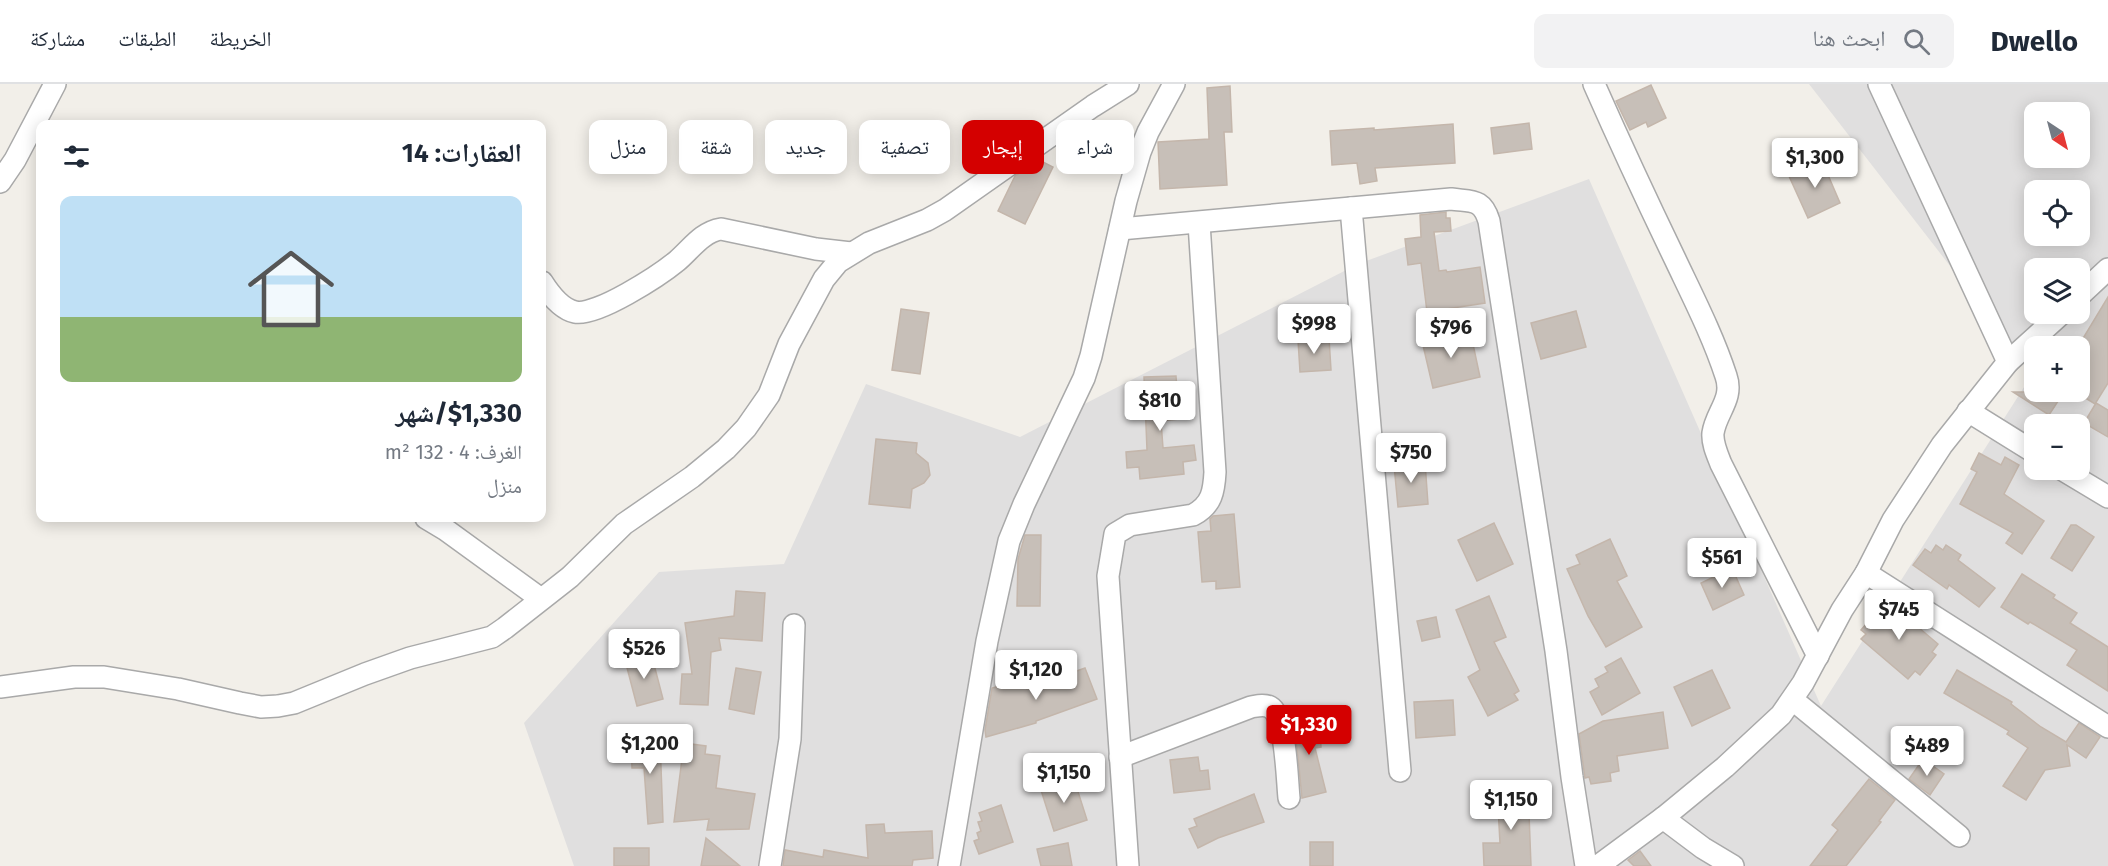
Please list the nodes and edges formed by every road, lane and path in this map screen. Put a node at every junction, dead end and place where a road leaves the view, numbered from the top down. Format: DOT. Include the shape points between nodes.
graph roads {
  1 [pos="55,84"];
  2 [pos="1128,84"];
  3 [pos="1174,84"];
  4 [pos="1594,84"];
  5 [pos="1879,84"];
  6 [pos="36,120"];
  7 [pos="36,120"];
  8 [pos="0,182"];
  9 [pos="1351,208"];
  10 [pos="1198,223"];
  11 [pos="1120,229"];
  12 [pos="851,253"];
  13 [pos="2108,269"];
  14 [pos="2090,286"];
  15 [pos="546,287"];
  16 [pos="2050,324"];
  17 [pos="2008,362"];
  18 [pos="1968,411"];
  19 [pos="2024,446"];
  20 [pos="2080,480"];
  21 [pos="2108,497"];
  22 [pos="433,522"];
  23 [pos="1866,573"];
  24 [pos="542,599"];
  25 [pos="794,625"];
  26 [pos="1818,656"];
  27 [pos="0,687"];
  28 [pos="1793,699"];
  29 [pos="2108,727"];
  30 [pos="1120,756"];
  31 [pos="1400,771"];
  32 [pos="1289,798"];
  33 [pos="1663,818"];
  34 [pos="1959,836"];
  35 [pos="770,866"];
  36 [pos="949,866"];
  37 [pos="1128,866"];
  38 [pos="1586,866"];
  39 [pos="1598,866"];
  40 [pos="1733,866"];
  1 -- 7 [label="street"];
  2 -- 12 [label="street" via="945,210"];
  3 -- 11 [label="street" via="1148,132"];
  4 -- 26 [label="street" via="1710,332 1727,379 1727,399 1713,433 1716,452"];
  5 -- 17 [label="street"];
  6 -- 8 [label="street"];
  9 -- 10 [label="street"];
  9 -- 31 [label="street"];
  9 -- 38 [label="street" via="1451,200 1479,203 1486,209"];
  10 -- 11 [label="street"];
  10 -- 30 [label="street" via="1214,490 1210,501 1194,515 1130,525 1112,539 1108,576"];
  11 -- 36 [label="street" via="1084,378 1009,541 987,641"];
  12 -- 15 [label="street" via="721,229 706,234 675,262 627,294 591,310 576,313 562,306"];
  12 -- 24 [label="street" via="824,279 789,344 769,395 746,428 692,477 624,524"];
  13 -- 14 [label="street"];
  16 -- 17 [label="street"];
  17 -- 18 [label="street"];
  18 -- 19 [label="street"];
  18 -- 23 [label="street" via="1898,512"];
  20 -- 21 [label="street"];
  22 -- 24 [label="street"];
  23 -- 26 [label="street"];
  23 -- 29 [label="street"];
  24 -- 27 [label="street" via="492,637 410,658 278,706 261,707 104,677"];
  25 -- 35 [label="street" via="790,739"];
  26 -- 28 [label="street"];
  28 -- 33 [label="street" via="1761,734"];
  28 -- 34 [label="street"];
  30 -- 32 [label="street" via="1251,707 1266,705 1278,719"];
  30 -- 37 [label="street"];
  33 -- 39 [label="street"];
  33 -- 40 [label="street"];
}
